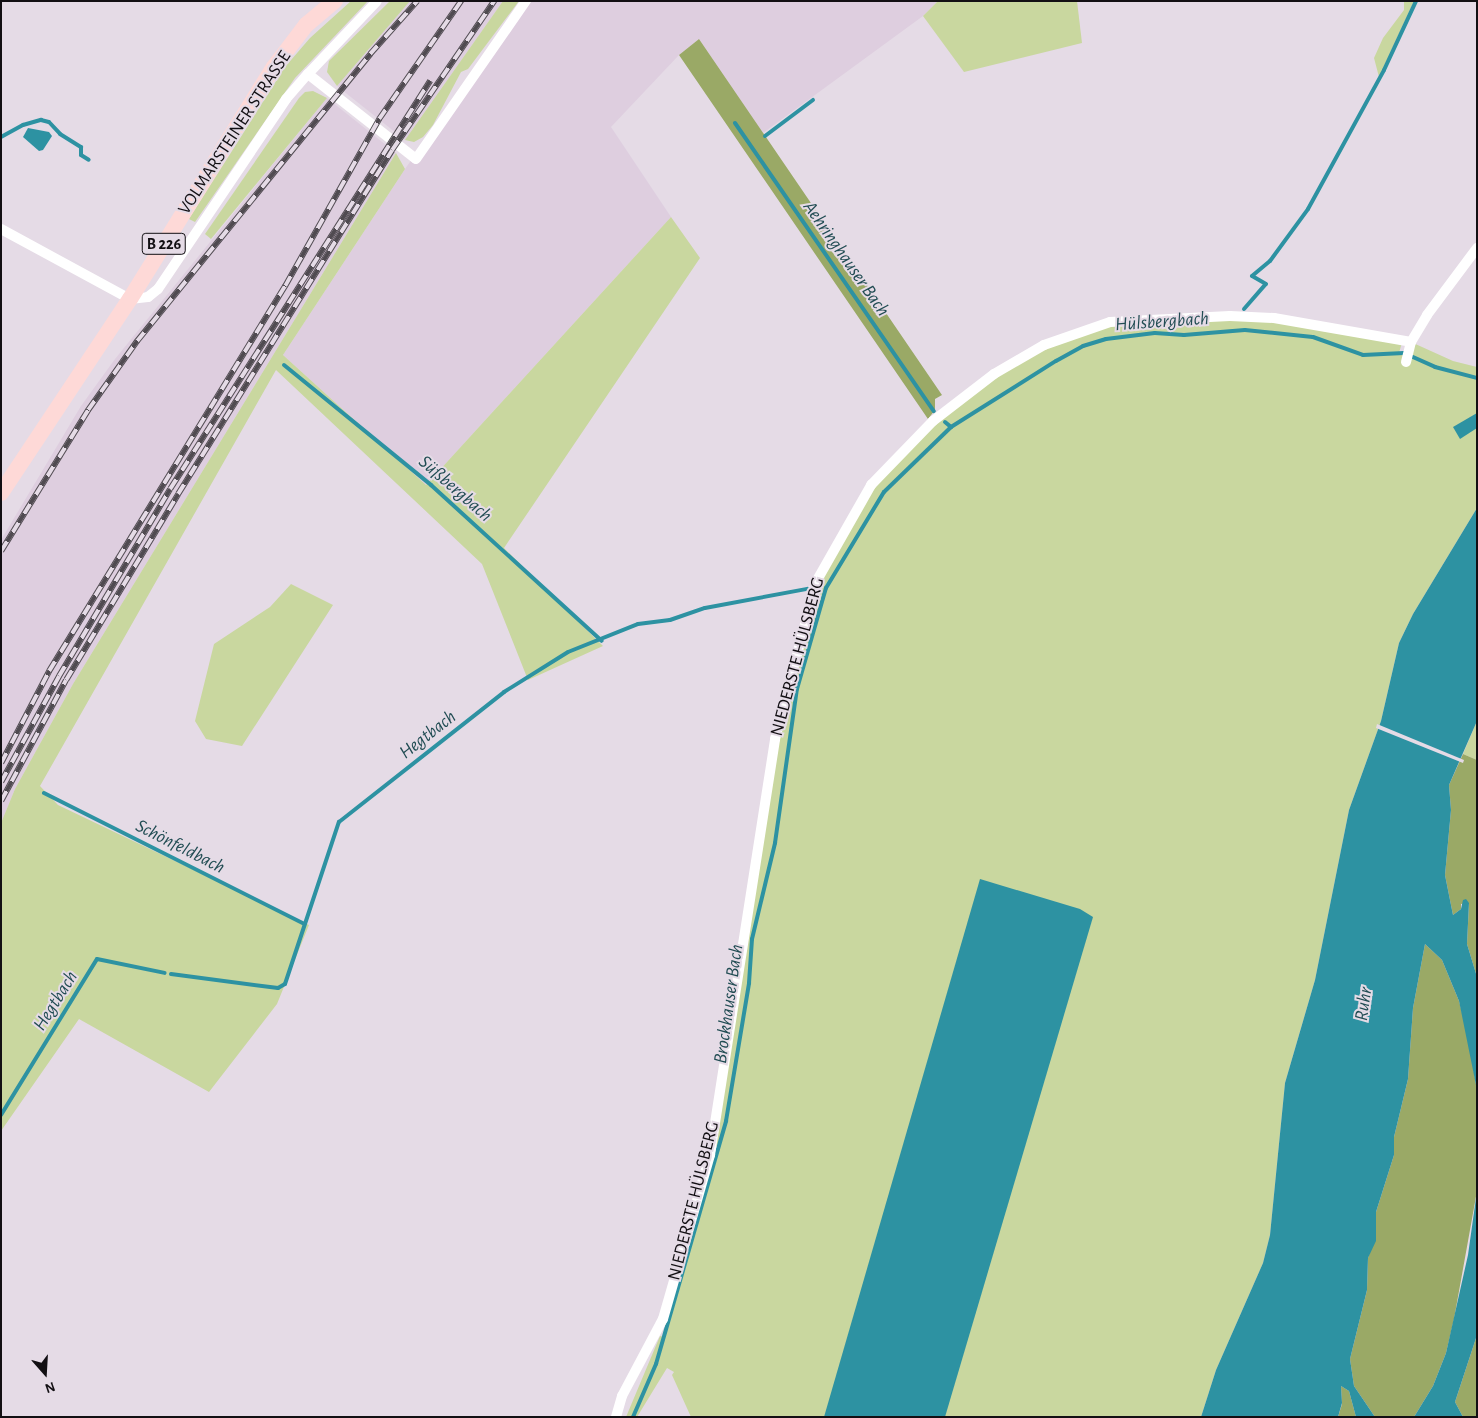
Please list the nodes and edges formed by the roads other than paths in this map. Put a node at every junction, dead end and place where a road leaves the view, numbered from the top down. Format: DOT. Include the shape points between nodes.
graph roads {
  1 [pos="334,1"];
  2 [pos="376,1"];
  3 [pos="526,1"];
  4 [pos="308,74"];
  5 [pos="1,229"];
  6 [pos="1477,248"];
  7 [pos="130,299"];
  8 [pos="1411,342"];
  9 [pos="1406,362"];
  10 [pos="1,493"];
  11 [pos="616,1417"];
  1 -- 7 [label="main road, VOLMARSTEINER STRASSE / B 226" via="306,25 274,66"];
  2 -- 4 [label="street, VOLMARSTEINER STRASSE"];
  3 -- 4 [label="street, VOLMARSTEINER STRASSE" via="416,159"];
  4 -- 7 [label="street, VOLMARSTEINER STRASSE" via="286,99 158,289 148,297"];
  5 -- 7 [label="street"];
  6 -- 8 [label="street"];
  7 -- 10 [label="main road, VOLMARSTEINER STRASSE / B 226"];
  8 -- 9 [label="street"];
  8 -- 11 [label="street, NIEDERSTE HÜLSBERG" via="1274,318 1230,316 1110,322 1044,345 994,374 933,421 871,485 816,582 775,739 710,1155 663,1318 622,1396"];
}
